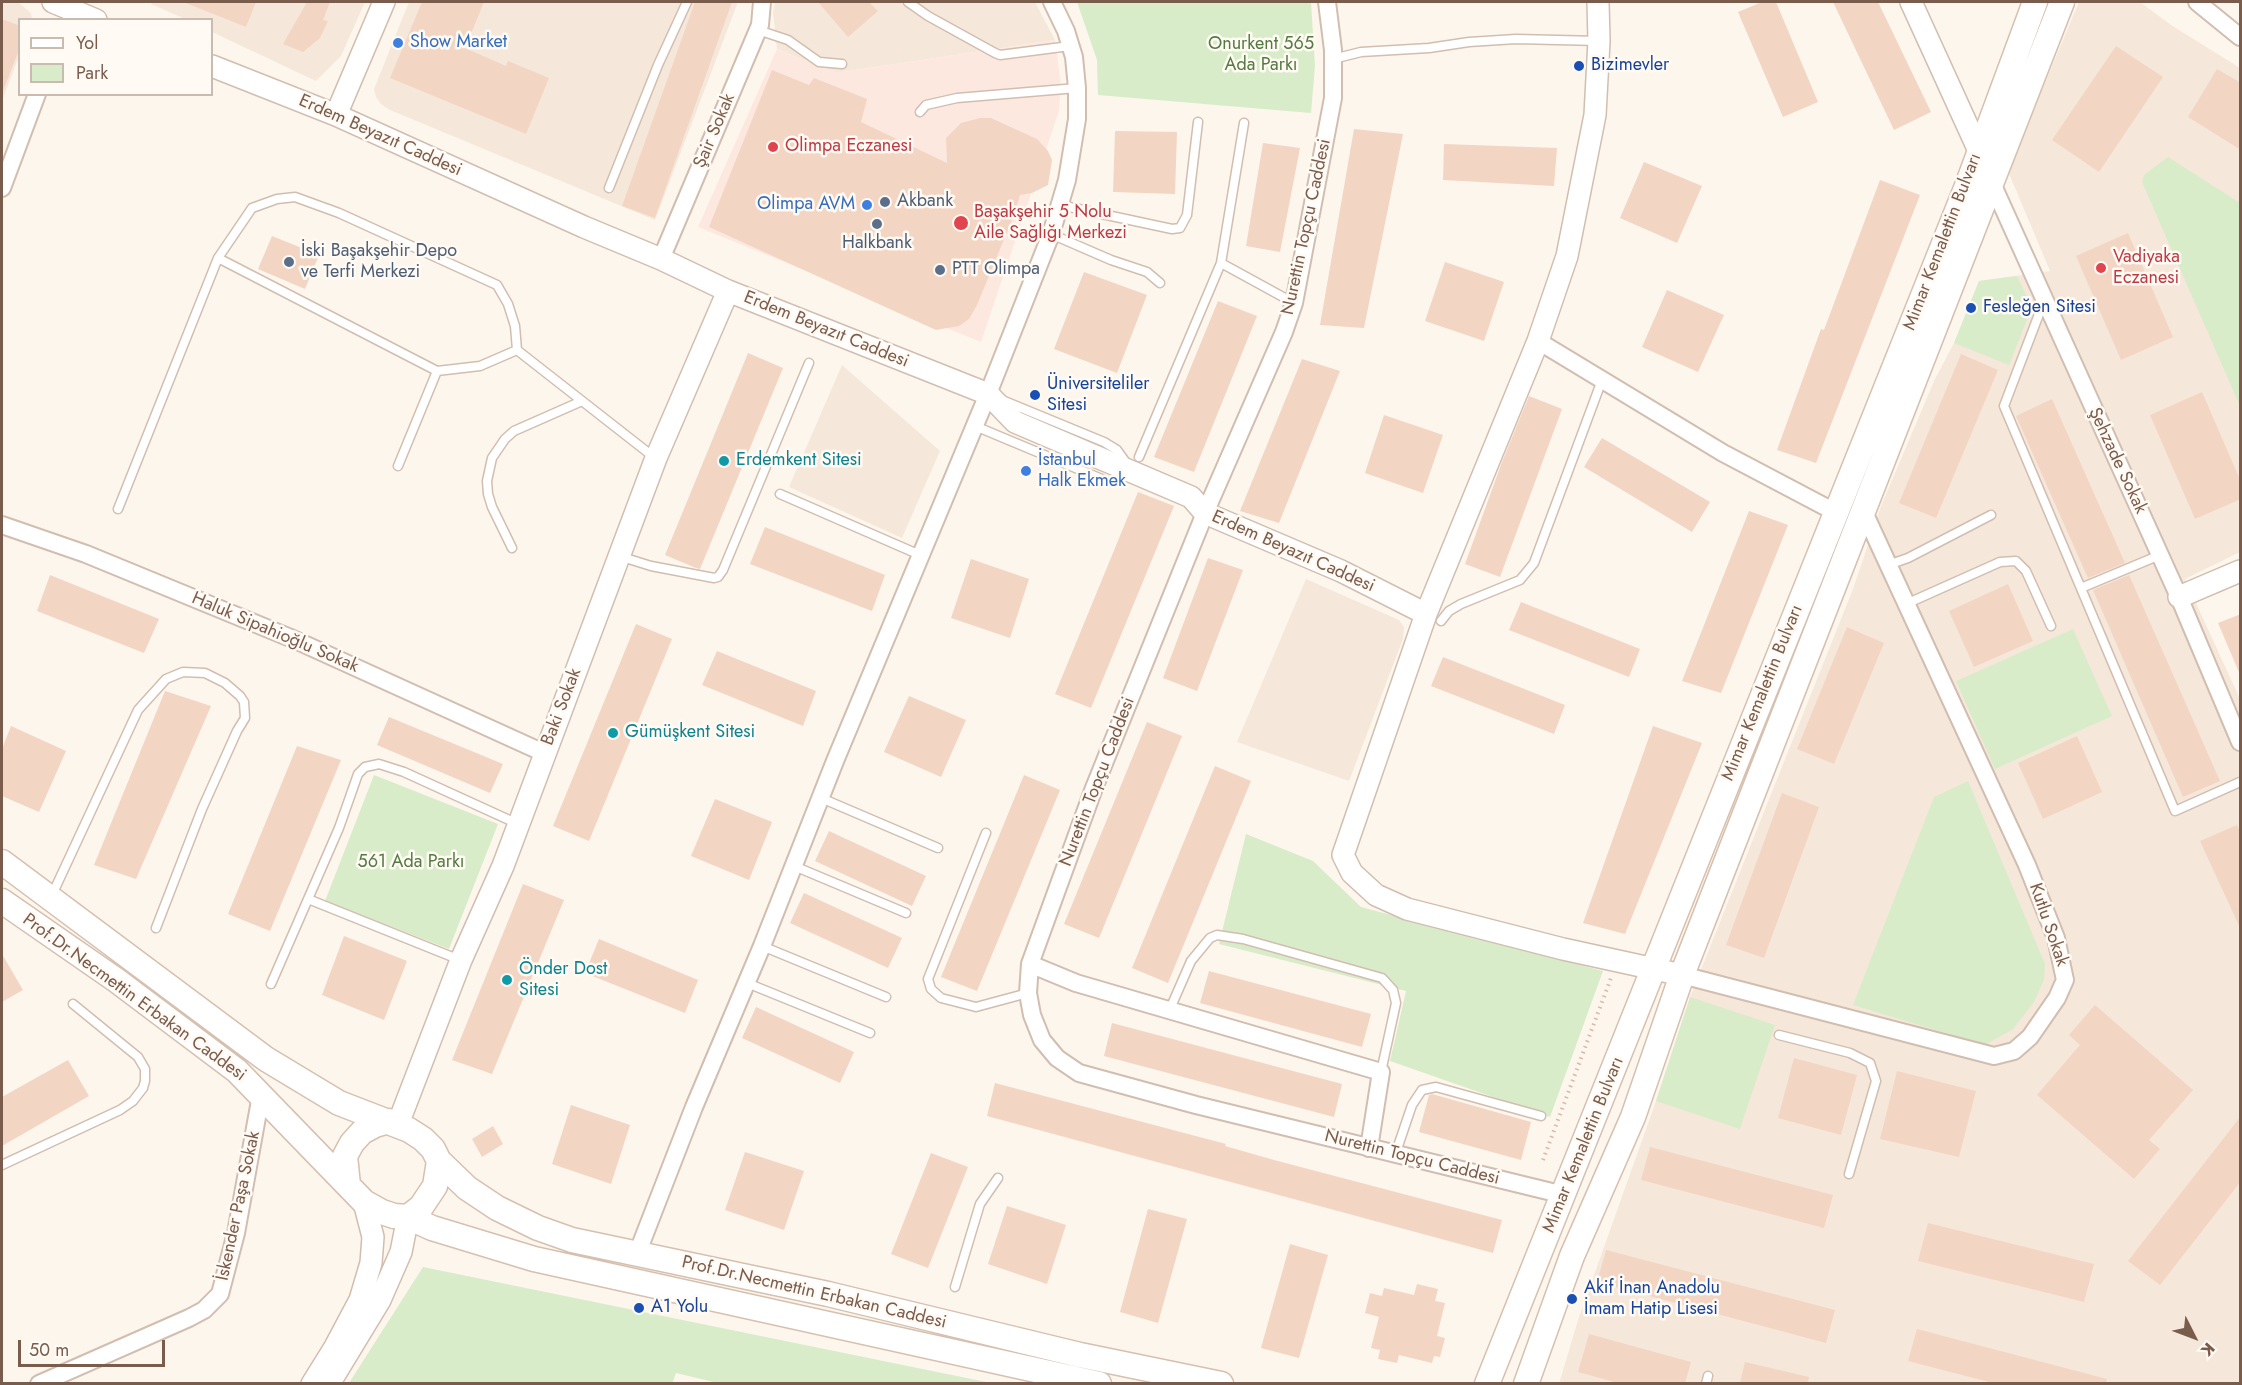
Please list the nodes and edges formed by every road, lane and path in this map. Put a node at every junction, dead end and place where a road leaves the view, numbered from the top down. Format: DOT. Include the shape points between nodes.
graph roads {
  1 [pos="384,2"];
  2 [pos="687,2"];
  3 [pos="762,2"];
  4 [pos="908,2"];
  5 [pos="1052,2"];
  6 [pos="1327,2"];
  7 [pos="1599,2"];
  8 [pos="1911,2"];
  9 [pos="2035,2"];
  10 [pos="2062,2"];
  11 [pos="2197,2"];
  12 [pos="63,10"];
  13 [pos="89,18"];
  14 [pos="758,30"];
  15 [pos="2241,37"];
  16 [pos="1599,41"];
  17 [pos="1070,46"];
  18 [pos="1333,59"];
  19 [pos="842,64"];
  20 [pos="213,66"];
  21 [pos="1077,88"];
  22 [pos="36,96"];
  23 [pos="920,112"];
  24 [pos="336,116"];
  25 [pos="1198,122"];
  26 [pos="1244,123"];
  27 [pos="1978,151"];
  28 [pos="1991,181"];
  29 [pos="2,188"];
  30 [pos="609,188"];
  31 [pos="1060,205"];
  32 [pos="1051,234"];
  33 [pos="218,258"];
  34 [pos="662,259"];
  35 [pos="1221,263"];
  36 [pos="1160,283"];
  37 [pos="728,291"];
  38 [pos="2044,301"];
  39 [pos="1293,303"];
  40 [pos="1538,341"];
  41 [pos="517,350"];
  42 [pos="809,363"];
  43 [pos="437,371"];
  44 [pos="1602,380"];
  45 [pos="988,394"];
  46 [pos="582,401"];
  47 [pos="975,426"];
  48 [pos="656,458"];
  49 [pos="1136,465"];
  50 [pos="398,466"];
  51 [pos="780,494"];
  52 [pos="118,509"];
  53 [pos="1863,510"];
  54 [pos="1835,512"];
  55 [pos="1205,513"];
  56 [pos="1991,515"];
  57 [pos="2,525"];
  58 [pos="512,548"];
  59 [pos="920,555"];
  60 [pos="2160,555"];
  61 [pos="619,556"];
  62 [pos="1888,565"];
  63 [pos="2241,572"];
  64 [pos="2081,588"];
  65 [pos="2179,597"];
  66 [pos="1906,604"];
  67 [pos="1434,617"];
  68 [pos="2051,626"];
  69 [pos="2241,742"];
  70 [pos="544,753"];
  71 [pos="2241,782"];
  72 [pos="821,798"];
  73 [pos="518,824"];
  74 [pos="986,833"];
  75 [pos="938,848"];
  76 [pos="2,862"];
  77 [pos="794,866"];
  78 [pos="50,898"];
  79 [pos="308,899"];
  80 [pos="2,901"];
  81 [pos="906,913"];
  82 [pos="156,928"];
  83 [pos="762,946"];
  84 [pos="461,960"];
  85 [pos="1618,960"];
  86 [pos="1030,964"];
  87 [pos="1654,969"];
  88 [pos="1682,975"];
  89 [pos="747,983"];
  90 [pos="271,984"];
  91 [pos="1028,993"];
  92 [pos="886,998"];
  93 [pos="73,1004"];
  94 [pos="1170,1009"];
  95 [pos="870,1033"];
  96 [pos="1779,1035"];
  97 [pos="1381,1072"];
  98 [pos="261,1095"];
  99 [pos="1541,1116"];
  100 [pos="394,1122"];
  101 [pos="1369,1148"];
  102 [pos="436,1155"];
  103 [pos="1395,1155"];
  104 [pos="1543,1160"];
  105 [pos="2,1165"];
  106 [pos="1849,1174"];
  107 [pos="998,1178"];
  108 [pos="356,1194"];
  109 [pos="1564,1196"];
  110 [pos="408,1217"];
  111 [pos="637,1254"];
  112 [pos="955,1287"];
  113 [pos="39,1383"];
  114 [pos="312,1383"];
  115 [pos="329,1383"];
  116 [pos="1100,1383"];
  117 [pos="1221,1383"];
  118 [pos="1487,1383"];
  119 [pos="1526,1383"];
  1 -- 24 [label="street"];
  2 -- 30 [label="lane"];
  3 -- 14 [label="street, Şair Sokak"];
  4 -- 17 [label="lane" via="995,53"];
  5 -- 17 [label="street"];
  6 -- 18 [label="street, Nurettin Topçu Caddesi"];
  7 -- 16 [label="street"];
  8 -- 27 [label="street"];
  9 -- 27 [label="main road, Mimar Kemalettin Bulvarı"];
  10 -- 28 [label="main road, Mimar Kemalettin Bulvarı"];
  11 -- 15 [label="street"];
  12 -- 13 [label="street"];
  14 -- 19 [label="lane" via="788,40 819,62"];
  14 -- 34 [label="street, Şair Sokak"];
  16 -- 18 [label="lane" via="1469,42 1361,52"];
  16 -- 40 [label="street" via="1595,115 1567,256"];
  17 -- 21 [label="street"];
  18 -- 39 [label="street, Nurettin Topçu Caddesi" via="1333,98"];
  20 -- 24 [label="street, Erdem Beyazıt Caddesi"];
  21 -- 23 [label="lane" via="957,98 926,105"];
  21 -- 31 [label="street" via="1077,118"];
  22 -- 29 [label="street"];
  24 -- 34 [label="street, Erdem Beyazıt Caddesi"];
  25 -- 31 [label="lane" via="1187,215 1180,228"];
  26 -- 35 [label="lane"];
  27 -- 28 [label="main road"];
  27 -- 54 [label="main road, Mimar Kemalettin Bulvarı"];
  28 -- 38 [label="street, Şehzade Sokak"];
  28 -- 53 [label="main road, Mimar Kemalettin Bulvarı"];
  31 -- 32 [label="street"];
  32 -- 36 [label="lane" via="1147,272"];
  32 -- 45 [label="street"];
  33 -- 41 [label="lane" via="252,208 295,197 497,285 508,303"];
  33 -- 43 [label="lane"];
  33 -- 52 [label="lane"];
  34 -- 37 [label="street, Erdem Beyazıt Caddesi"];
  35 -- 39 [label="lane"];
  35 -- 49 [label="lane"];
  37 -- 45 [label="street, Erdem Beyazıt Caddesi"];
  37 -- 48 [label="street, Baki Sokak"];
  38 -- 60 [label="street, Şehzade Sokak"];
  38 -- 64 [label="lane" via="2004,406"];
  39 -- 55 [label="street, Nurettin Topçu Caddesi"];
  40 -- 44 [label="street"];
  40 -- 67 [label="street"];
  41 -- 43 [label="lane" via="480,366"];
  41 -- 46 [label="lane"];
  42 -- 61 [label="lane" via="718,577 651,566"];
  43 -- 50 [label="lane"];
  44 -- 54 [label="street" via="1723,453"];
  44 -- 67 [label="lane" via="1534,563 1520,580"];
  45 -- 47 [label="street"];
  45 -- 49 [label="street, Erdem Beyazıt Caddesi" via="1015,422"];
  46 -- 48 [label="lane"];
  46 -- 58 [label="lane" via="514,431 492,458 488,494"];
  47 -- 49 [label="lane" via="1108,482"];
  47 -- 59 [label="street"];
  48 -- 61 [label="street, Baki Sokak"];
  49 -- 55 [label="street, Erdem Beyazıt Caddesi" via="1191,497"];
  51 -- 59 [label="lane"];
  53 -- 62 [label="street, Kutlu Sokak"];
  53 -- 88 [label="main road, Mimar Kemalettin Bulvarı"];
  54 -- 87 [label="main road, Mimar Kemalettin Bulvarı"];
  55 -- 67 [label="street, Erdem Beyazıt Caddesi" via="1341,571"];
  55 -- 86 [label="street, Nurettin Topçu Caddesi" via="1094,788"];
  56 -- 62 [label="lane"];
  57 -- 70 [label="street, Haluk Sipahioğlu Sokak" via="86,554 293,639"];
  59 -- 72 [label="street"];
  60 -- 64 [label="lane"];
  60 -- 65 [label="street, Şehzade Sokak"];
  61 -- 70 [label="street, Baki Sokak"];
  62 -- 66 [label="street, Kutlu Sokak"];
  63 -- 65 [label="street"];
  64 -- 71 [label="lane" via="2175,810"];
  65 -- 69 [label="street, Şehzade Sokak"];
  66 -- 68 [label="lane" via="2000,562 2016,561 2026,572"];
  66 -- 88 [label="street, Kutlu Sokak" via="2027,865 2056,938 2066,980 2057,998 2030,1037 2014,1051 1994,1056"];
  67 -- 85 [label="street" via="1343,855 1352,873 1376,895 1407,909"];
  70 -- 73 [label="street, Baki Sokak"];
  72 -- 75 [label="lane"];
  72 -- 77 [label="street"];
  73 -- 79 [label="lane" via="404,772 369,765 358,774"];
  73 -- 84 [label="street, Baki Sokak"];
  74 -- 91 [label="lane" via="928,979 931,989 941,998 976,1007"];
  76 -- 78 [label="main road, Prof.Dr.Necmettin Erbakan Caddesi"];
  77 -- 81 [label="lane"];
  77 -- 83 [label="street"];
  78 -- 82 [label="lane" via="138,710 166,679 183,672 205,673 240,696 246,718 202,809"];
  78 -- 100 [label="main road, Prof.Dr.Necmettin Erbakan Caddesi" via="266,1059 339,1103"];
  79 -- 84 [label="lane"];
  79 -- 90 [label="lane"];
  80 -- 98 [label="main road, Prof.Dr.Necmettin Erbakan Caddesi" via="198,1041"];
  83 -- 89 [label="street"];
  83 -- 92 [label="lane"];
  84 -- 100 [label="street, Baki Sokak"];
  85 -- 87 [label="street"];
  85 -- 104 [label="path"];
  86 -- 91 [label="street, Nurettin Topçu Caddesi"];
  86 -- 94 [label="street" via="1076,982"];
  87 -- 88 [label="street"];
  87 -- 109 [label="main road, Mimar Kemalettin Bulvarı"];
  88 -- 119 [label="main road, Mimar Kemalettin Bulvarı" via="1633,1118 1572,1256"];
  89 -- 95 [label="lane"];
  89 -- 111 [label="street"];
  91 -- 101 [label="street, Nurettin Topçu Caddesi" via="1042,1040 1057,1058 1079,1073"];
  93 -- 105 [label="lane" via="138,1058 145,1069 143,1088 120,1110"];
  94 -- 97 [label="street"];
  94 -- 97 [label="lane" via="1191,962 1216,935 1382,978 1393,990 1396,1003"];
  96 -- 106 [label="lane" via="1850,1053 1870,1063 1876,1081"];
  97 -- 101 [label="street"];
  98 -- 108 [label="main road, Prof.Dr.Necmettin Erbakan Caddesi"];
  98 -- 113 [label="street, İskender Paşa Sokak" via="236,1233 220,1294 189,1318"];
  99 -- 103 [label="lane" via="1436,1087 1422,1090 1412,1105"];
  100 -- 102 [label="main road" via="423,1138"];
  100 -- 108 [label="main road" via="362,1132 345,1156"];
  101 -- 103 [label="street, Nurettin Topçu Caddesi"];
  102 -- 110 [label="main road" via="435,1186 421,1207"];
  102 -- 111 [label="main road, Prof.Dr.Necmettin Erbakan Caddesi" via="467,1188 497,1208 572,1240"];
  103 -- 109 [label="street, Nurettin Topçu Caddesi"];
  107 -- 112 [label="lane" via="980,1204"];
  108 -- 110 [label="main road" via="382,1212"];
  108 -- 114 [label="street" via="373,1237 370,1263 360,1300"];
  109 -- 118 [label="main road, Mimar Kemalettin Bulvarı"];
  110 -- 115 [label="street" via="401,1252 380,1300"];
  110 -- 116 [label="main road, Prof.Dr.Necmettin Erbakan Caddesi" via="534,1259"];
  111 -- 117 [label="main road, Prof.Dr.Necmettin Erbakan Caddesi" via="828,1294 1080,1355"];
}
